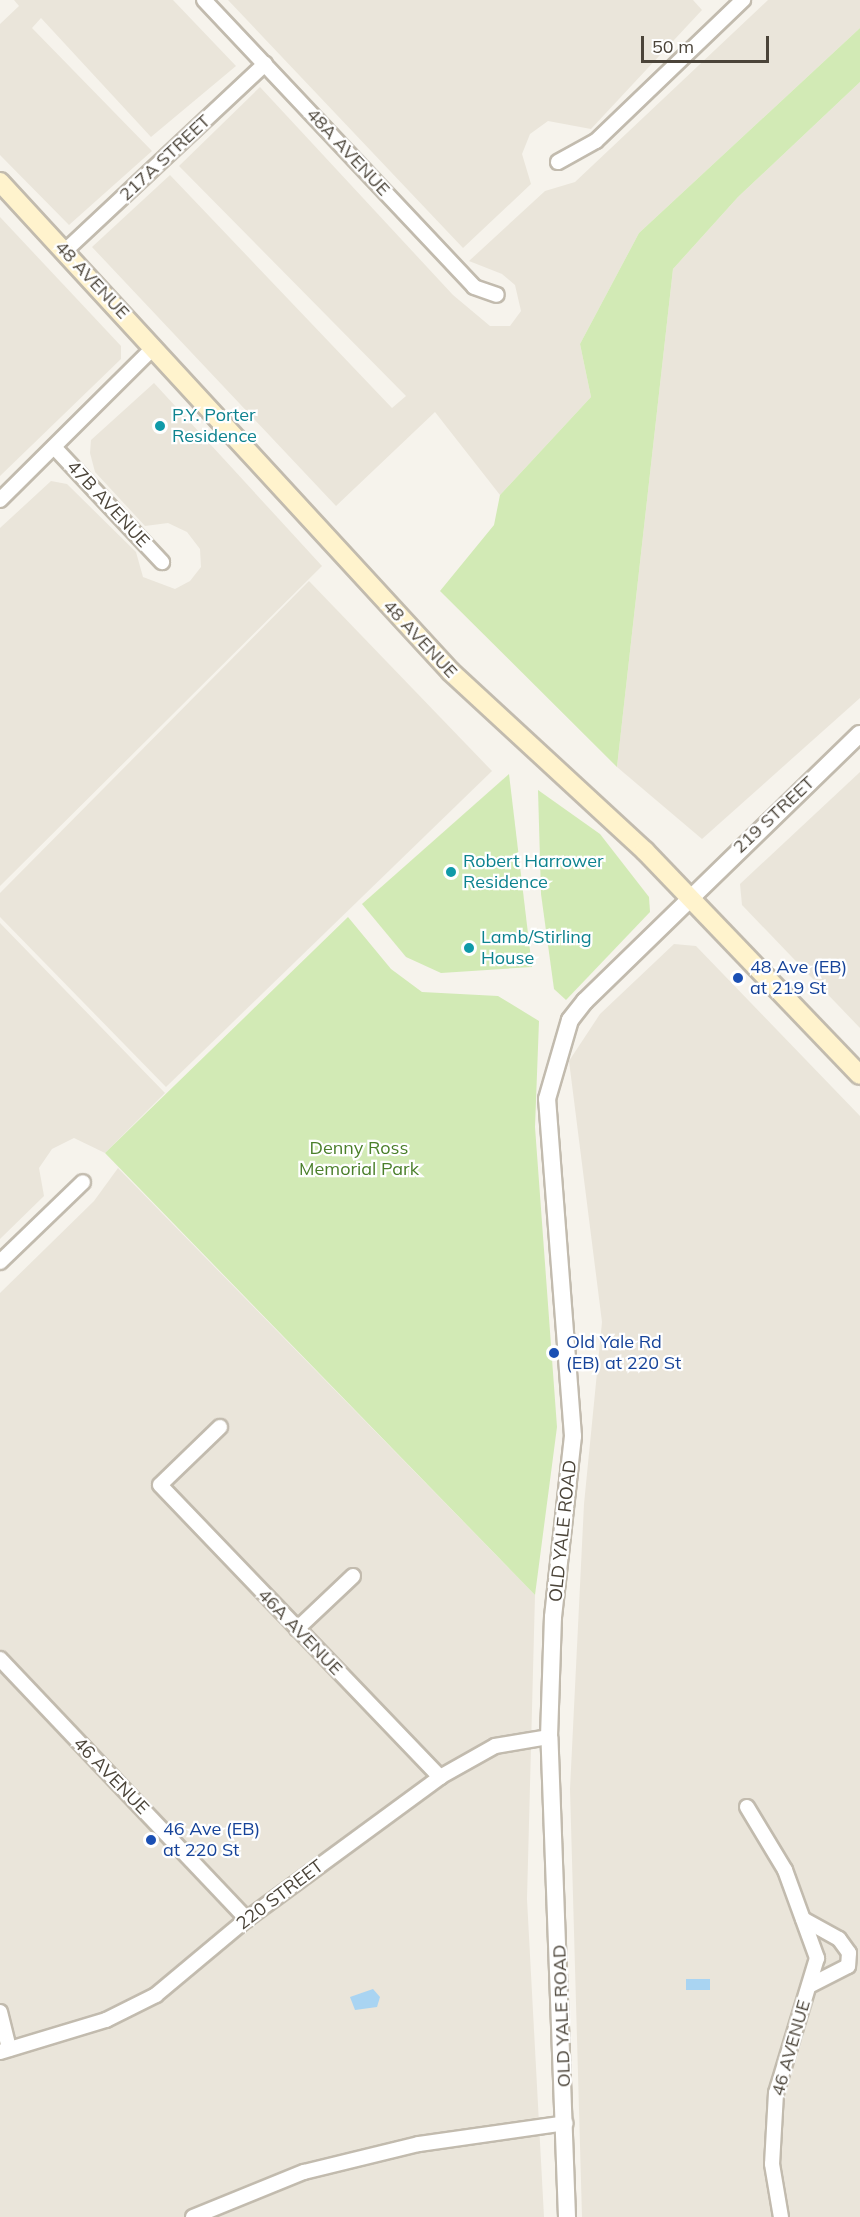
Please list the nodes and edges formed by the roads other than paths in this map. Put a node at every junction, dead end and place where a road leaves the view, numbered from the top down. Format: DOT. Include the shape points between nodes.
graph roads {
  1 [pos="204,0"];
  2 [pos="743,0"];
  3 [pos="265,64"];
  4 [pos="558,162"];
  5 [pos="0,182"];
  6 [pos="65,251"];
  7 [pos="497,295"];
  8 [pos="154,347"];
  9 [pos="54,447"];
  10 [pos="0,500"];
  11 [pos="162,562"];
  12 [pos="860,734"];
  13 [pos="688,896"];
  14 [pos="860,1076"];
  15 [pos="83,1182"];
  16 [pos="0,1262"];
  17 [pos="220,1427"];
  18 [pos="353,1576"];
  19 [pos="297,1629"];
  20 [pos="0,1659"];
  21 [pos="549,1737"];
  22 [pos="440,1777"];
  23 [pos="747,1807"];
  24 [pos="247,1919"];
  25 [pos="803,1919"];
  26 [pos="809,1986"];
  27 [pos="0,2012"];
  28 [pos="5,2050"];
  29 [pos="566,2123"];
  30 [pos="194,2217"];
  31 [pos="567,2217"];
  32 [pos="781,2217"];
  1 -- 3 [label="street, 48A AVENUE"];
  2 -- 4 [label="street" via="596,141"];
  3 -- 6 [label="street, 217A STREET"];
  3 -- 7 [label="street, 48A AVENUE" via="474,286"];
  5 -- 6 [label="main road, 48 AVENUE"];
  6 -- 8 [label="main road, 48 AVENUE"];
  8 -- 9 [label="street"];
  8 -- 13 [label="main road, 48 AVENUE" via="451,672"];
  9 -- 10 [label="street"];
  9 -- 11 [label="street, 47B AVENUE"];
  12 -- 13 [label="street, 219 STREET"];
  13 -- 14 [label="main road, 48 AVENUE"];
  13 -- 21 [label="street, OLD YALE ROAD" via="570,1020 548,1099 573,1436 553,1617"];
  15 -- 16 [label="street"];
  17 -- 19 [label="street, 46A AVENUE" via="160,1485"];
  18 -- 19 [label="street"];
  19 -- 22 [label="street, 46A AVENUE"];
  20 -- 24 [label="street, 46 AVENUE"];
  21 -- 22 [label="street, 220 STREET" via="495,1746"];
  21 -- 29 [label="street, OLD YALE ROAD"];
  22 -- 24 [label="street, 220 STREET"];
  23 -- 25 [label="street, 46 AVENUE" via="785,1870"];
  24 -- 28 [label="street, 220 STREET" via="156,1995 106,2020"];
  25 -- 26 [label="street, 46 AVENUE" via="817,1958"];
  25 -- 26 [label="street, 46 AVENUE" via="839,1939 849,1953 848,1966"];
  26 -- 32 [label="street, 46 AVENUE" via="776,2093 772,2164"];
  27 -- 28 [label="street, 220 STREET"];
  29 -- 30 [label="street" via="419,2144 315,2169"];
  29 -- 31 [label="street, OLD YALE ROAD"];
}
